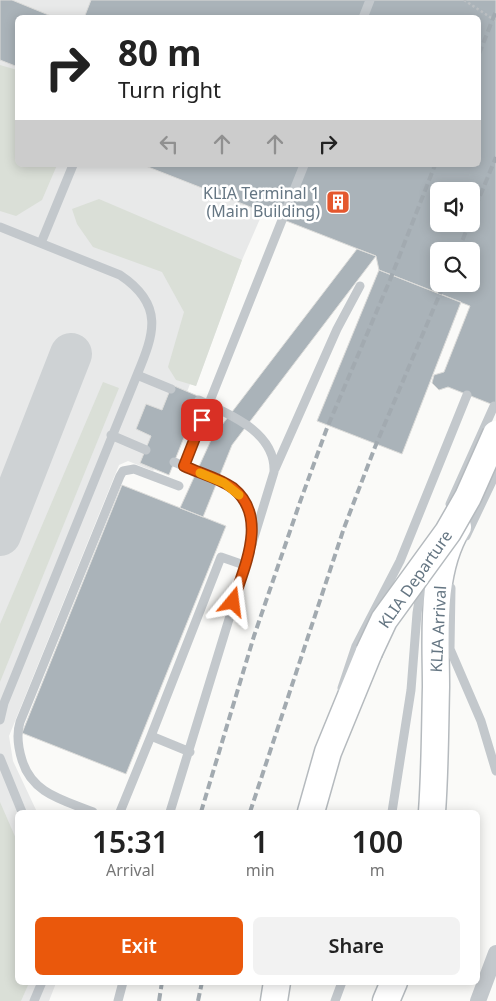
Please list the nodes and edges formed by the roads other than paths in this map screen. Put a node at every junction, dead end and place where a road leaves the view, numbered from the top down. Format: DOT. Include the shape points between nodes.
graph roads {
  1 [pos="370,0"];
  2 [pos="364,15"];
  3 [pos="72,167"];
  4 [pos="303,167"];
  5 [pos="0,227"];
  6 [pos="40,243"];
  7 [pos="360,286"];
  8 [pos="137,375"];
  9 [pos="171,389"];
  10 [pos="467,395"];
  11 [pos="199,400"];
  12 [pos="209,405"];
  13 [pos="494,406"];
  14 [pos="496,434"];
  15 [pos="112,436"];
  16 [pos="146,450"];
  17 [pos="496,460"];
  18 [pos="174,462"];
  19 [pos="184,466"];
  20 [pos="274,472"];
  21 [pos="496,473"];
  22 [pos="179,486"];
  23 [pos="252,541"];
  24 [pos="244,565"];
  25 [pos="0,720"];
  26 [pos="152,736"];
  27 [pos="190,752"];
  28 [pos="328,752"];
  29 [pos="0,758"];
  30 [pos="496,772"];
  31 [pos="21,810"];
  32 [pos="88,810"];
  33 [pos="121,810"];
  34 [pos="171,810"];
  35 [pos="312,810"];
  36 [pos="392,810"];
  37 [pos="432,810"];
  38 [pos="496,953"];
  39 [pos="41,985"];
  40 [pos="122,985"];
  41 [pos="276,985"];
  42 [pos="341,985"];
  43 [pos="393,985"];
  44 [pos="34,1001"];
  45 [pos="118,1001"];
  46 [pos="274,1001"];
  47 [pos="335,1001"];
  48 [pos="386,1001"];
  49 [pos="478,1001"];
  1 -- 2 [label="lane"];
  3 -- 6 [label="lane"];
  4 -- 12 [label="lane"];
  5 -- 6 [label="lane"];
  6 -- 8 [label="lane" via="120,275 142,294 149,307 153,331"];
  7 -- 20 [label="lane" via="337,329"];
  8 -- 9 [label="lane"];
  8 -- 15 [label="lane"];
  10 -- 28 [label="lane" via="400,561 369,619 346,672"];
  11 -- 12 [label="lane"];
  12 -- 19 [label="lane"];
  12 -- 20 [label="lane" via="229,414 259,436 270,449"];
  13 -- 36 [label="lane" via="426,565"];
  14 -- 28 [label="main road, KLIA Departure, bridge" via="468,498 448,532 384,620"];
  15 -- 16 [label="lane"];
  15 -- 25 [label="lane" via="4,703"];
  17 -- 37 [label="main road, KLIA Arrival" via="454,535 442,566 436,621"];
  18 -- 19 [label="lane"];
  19 -- 23 [label="lane" via="224,483 240,495 253,521"];
  20 -- 23 [label="lane"];
  21 -- 30 [label="lane" via="451,565 450,649 481,721"];
  22 -- 32 [label="lane" via="134,469 123,471 20,722 18,748 33,782 48,794"];
  23 -- 24 [label="lane"];
  24 -- 26 [label="lane" via="221,557"];
  24 -- 27 [label="lane"];
  26 -- 27 [label="lane"];
  26 -- 33 [label="lane"];
  27 -- 34 [label="lane"];
  28 -- 35 [label="main road, KLIA Departure"];
  29 -- 31 [label="lane"];
  38 -- 49 [label="street"];
  39 -- 44 [label="lane"];
  40 -- 45 [label="lane"];
  41 -- 46 [label="main road"];
  42 -- 47 [label="lane"];
  43 -- 48 [label="main road"];
}
